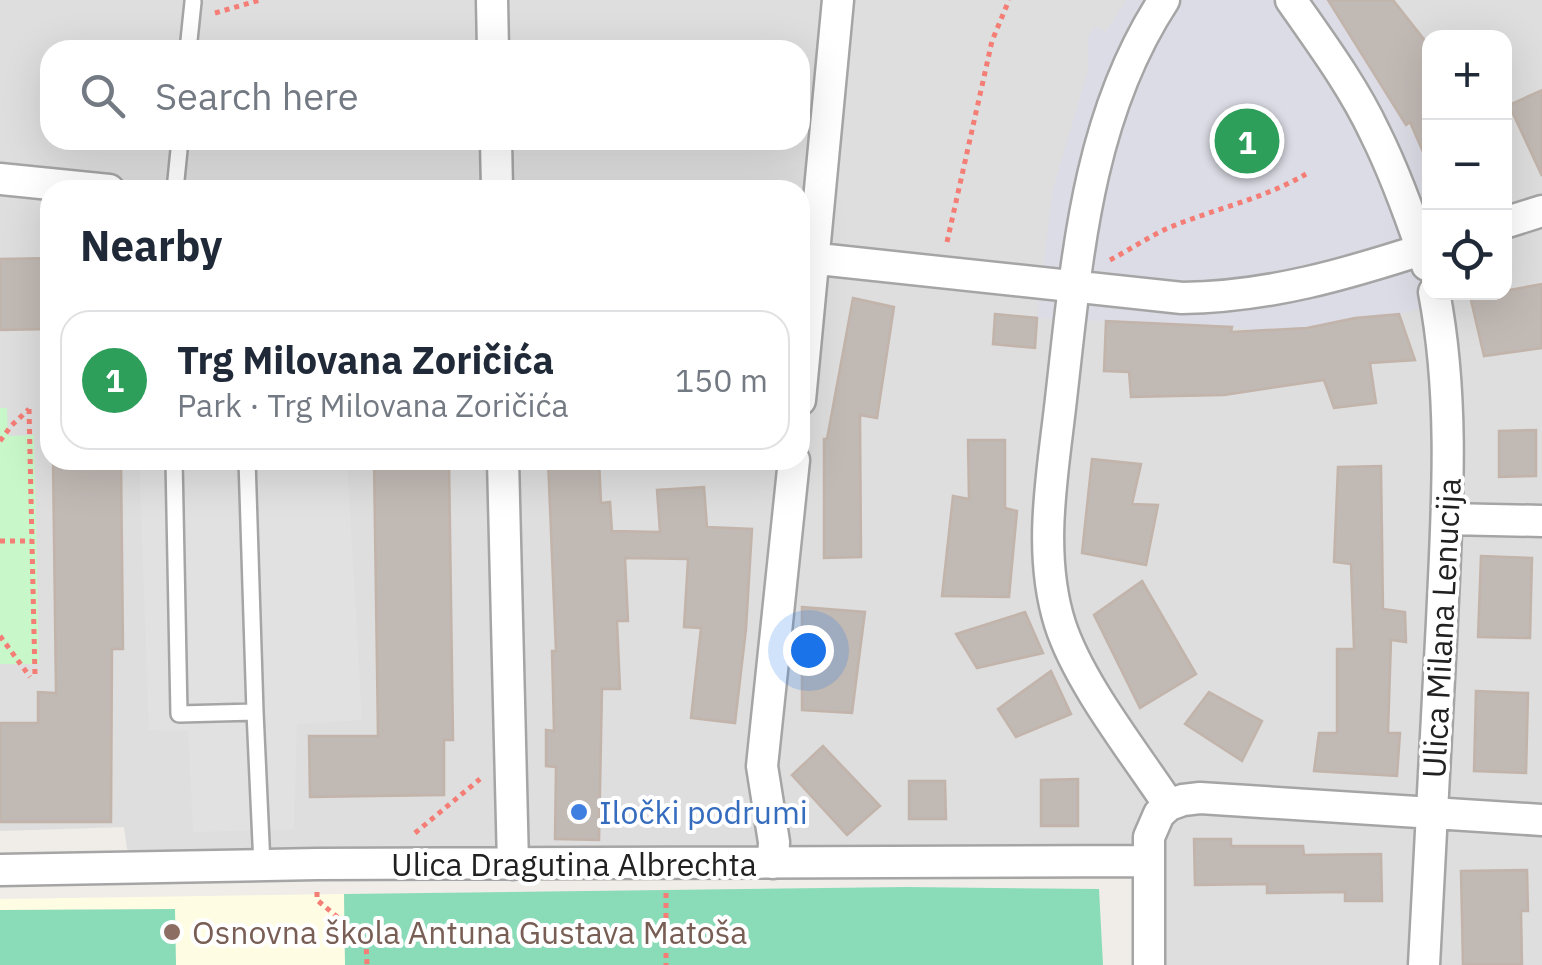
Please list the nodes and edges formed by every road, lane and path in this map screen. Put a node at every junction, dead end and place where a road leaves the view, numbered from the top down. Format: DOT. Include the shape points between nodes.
graph roads {
  1 [pos="260,0"];
  2 [pos="492,0"];
  3 [pos="838,0"];
  4 [pos="1009,0"];
  5 [pos="1164,0"];
  6 [pos="1291,0"];
  7 [pos="192,10"];
  8 [pos="189,40"];
  9 [pos="494,40"];
  10 [pos="179,150"];
  11 [pos="496,150"];
  12 [pos="1306,174"];
  13 [pos="0,178"];
  14 [pos="176,180"];
  15 [pos="496,180"];
  16 [pos="40,182"];
  17 [pos="1542,211"];
  18 [pos="1512,220"];
  19 [pos="810,232"];
  20 [pos="1422,244"];
  21 [pos="944,255"];
  22 [pos="810,257"];
  23 [pos="1422,257"];
  24 [pos="1109,261"];
  25 [pos="1074,286"];
  26 [pos="1435,300"];
  27 [pos="0,441"];
  28 [pos="174,470"];
  29 [pos="247,470"];
  30 [pos="503,470"];
  31 [pos="793,470"];
  32 [pos="1447,519"];
  33 [pos="1542,522"];
  34 [pos="0,541"];
  35 [pos="31,541"];
  36 [pos="0,636"];
  37 [pos="255,712"];
  38 [pos="490,770"];
  39 [pos="1169,805"];
  40 [pos="1432,813"];
  41 [pos="1542,820"];
  42 [pos="406,841"];
  43 [pos="1148,861"];
  44 [pos="773,863"];
  45 [pos="513,864"];
  46 [pos="262,865"];
  47 [pos="0,870"];
  48 [pos="666,882"];
  49 [pos="317,883"];
  50 [pos="367,965"];
  51 [pos="666,965"];
  52 [pos="1150,965"];
  53 [pos="1424,965"];
  1 -- 7 [label="path"];
  2 -- 9 [label="street"];
  3 -- 19 [label="street"];
  4 -- 21 [label="path" via="992,41"];
  5 -- 25 [label="street" via="1128,64 1102,136"];
  6 -- 20 [label="street" via="1375,132"];
  7 -- 8 [label="lane"];
  10 -- 14 [label="lane"];
  11 -- 15 [label="street"];
  12 -- 24 [label="path" via="1166,229"];
  13 -- 16 [label="street"];
  17 -- 18 [label="street"];
  22 -- 25 [label="street"];
  23 -- 25 [label="street" via="1218,298"];
  25 -- 39 [label="street" via="1049,504 1052,589 1071,651"];
  26 -- 32 [label="street, Ulica Milana Lenucija" via="1449,416"];
  27 -- 35 [label="path" via="29,410"];
  28 -- 37 [label="lane" via="179,714"];
  29 -- 37 [label="lane"];
  30 -- 45 [label="street"];
  31 -- 44 [label="street" via="762,766"];
  32 -- 33 [label="street"];
  32 -- 40 [label="street, Ulica Milana Lenucija"];
  34 -- 35 [label="path"];
  35 -- 36 [label="path" via="33,677"];
  37 -- 46 [label="lane"];
  38 -- 42 [label="path"];
  39 -- 40 [label="street" via="1200,798"];
  39 -- 43 [label="street" via="1153,825"];
  40 -- 41 [label="street"];
  40 -- 53 [label="street, Ulica Milana Lenucija"];
  43 -- 44 [label="street, Ulica Dragutina Albrechta"];
  43 -- 52 [label="street"];
  44 -- 45 [label="street, Ulica Dragutina Albrechta"];
  45 -- 46 [label="street, Ulica Dragutina Albrechta"];
  46 -- 47 [label="street, Ulica Dragutina Albrechta"];
  48 -- 51 [label="path"];
  49 -- 50 [label="path" via="318,900 366,941"];
}
